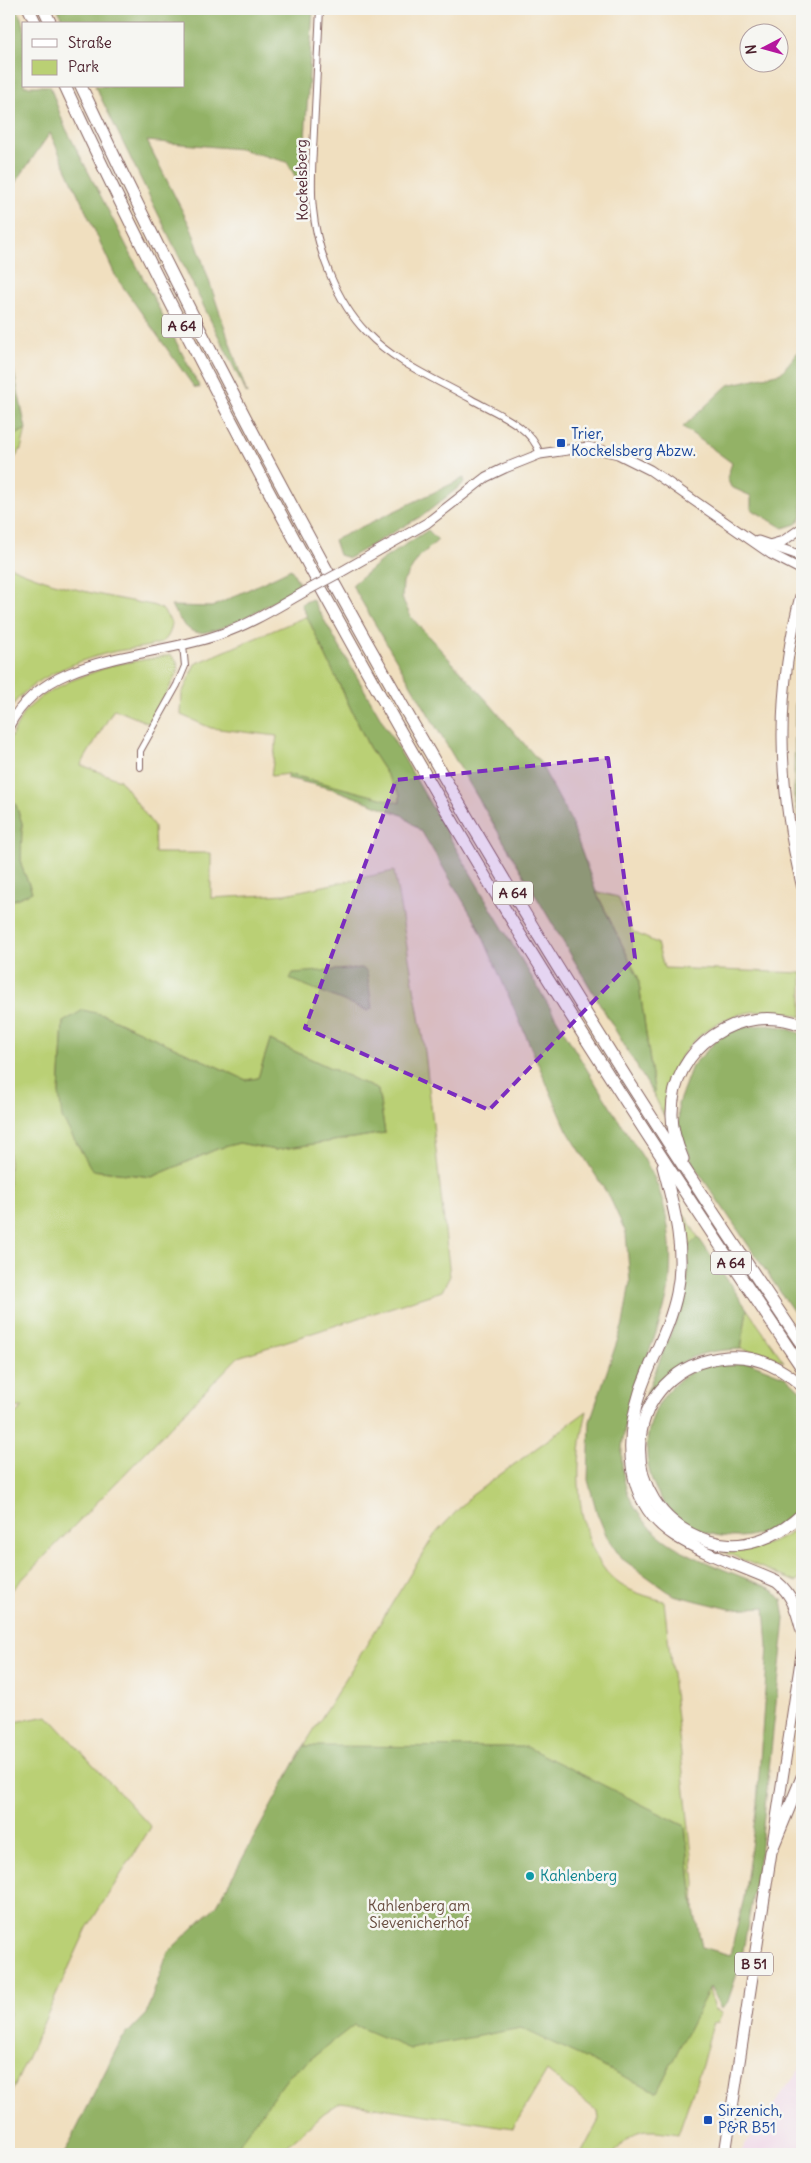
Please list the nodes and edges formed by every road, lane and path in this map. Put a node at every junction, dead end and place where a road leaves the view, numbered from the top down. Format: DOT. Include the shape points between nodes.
graph roads {
  1 [pos="29,9"];
  2 [pos="44,9"];
  3 [pos="320,9"];
  4 [pos="35,22"];
  5 [pos="50,22"];
  6 [pos="66,88"];
  7 [pos="82,88"];
  8 [pos="540,454"];
  9 [pos="802,528"];
  10 [pos="748,538"];
  11 [pos="769,545"];
  12 [pos="802,560"];
  13 [pos="802,570"];
  14 [pos="802,590"];
  15 [pos="802,608"];
  16 [pos="183,645"];
  17 [pos="789,647"];
  18 [pos="9,726"];
  19 [pos="140,767"];
  20 [pos="802,886"];
  21 [pos="802,1025"];
  22 [pos="661,1157"];
  23 [pos="695,1185"];
  24 [pos="802,1345"];
  25 [pos="802,1368"];
  26 [pos="802,1386"];
  27 [pos="802,1514"];
  28 [pos="802,1631"];
  29 [pos="802,1651"];
  30 [pos="802,1777"];
  31 [pos="771,1852"];
  32 [pos="725,2154"];
  1 -- 4 [label="highway"];
  2 -- 5 [label="highway"];
  3 -- 8 [label="street, Kockelsberg" via="312,209 316,233 337,287 366,332 383,348 514,423 532,438"];
  6 -- 22 [label="highway, A 64" via="171,305 314,578 446,809 556,992"];
  7 -- 23 [label="highway, A 64" via="147,228 339,595 610,1055"];
  8 -- 10 [label="main road" via="588,447 618,454 650,470"];
  8 -- 16 [label="main road, bridge" via="486,478 427,523 306,591 223,634"];
  9 -- 11 [label="main road" via="783,541"];
  10 -- 11 [label="main road"];
  10 -- 13 [label="main road"];
  11 -- 12 [label="main road" via="796,554"];
  14 -- 17 [label="main road"];
  15 -- 17 [label="main road"];
  16 -- 18 [label="main road" via="118,658 65,676 38,691 17,710"];
  16 -- 19 [label="street" via="185,666 140,751"];
  17 -- 20 [label="main road" via="782,710 782,771"];
  21 -- 23 [label="highway" via="788,1020 767,1019 729,1026 709,1036 686,1064 675,1090 672,1116 678,1147"];
  22 -- 25 [label="highway, A 64"];
  22 -- 28 [label="highway" via="677,1221 680,1269 669,1320 634,1413 629,1440 634,1479 641,1498 655,1519 673,1535 785,1588 795,1606"];
  23 -- 24 [label="highway, A 64"];
  26 -- 27 [label="highway" via="788,1373 750,1357 714,1358 700,1362 669,1381 656,1397 640,1434 638,1459 642,1478 652,1498 678,1527 697,1537 723,1544 764,1540 788,1528"];
  29 -- 31 [label="main road, B 51"];
  30 -- 31 [label="highway"];
  31 -- 32 [label="highway, B 51"];
}
